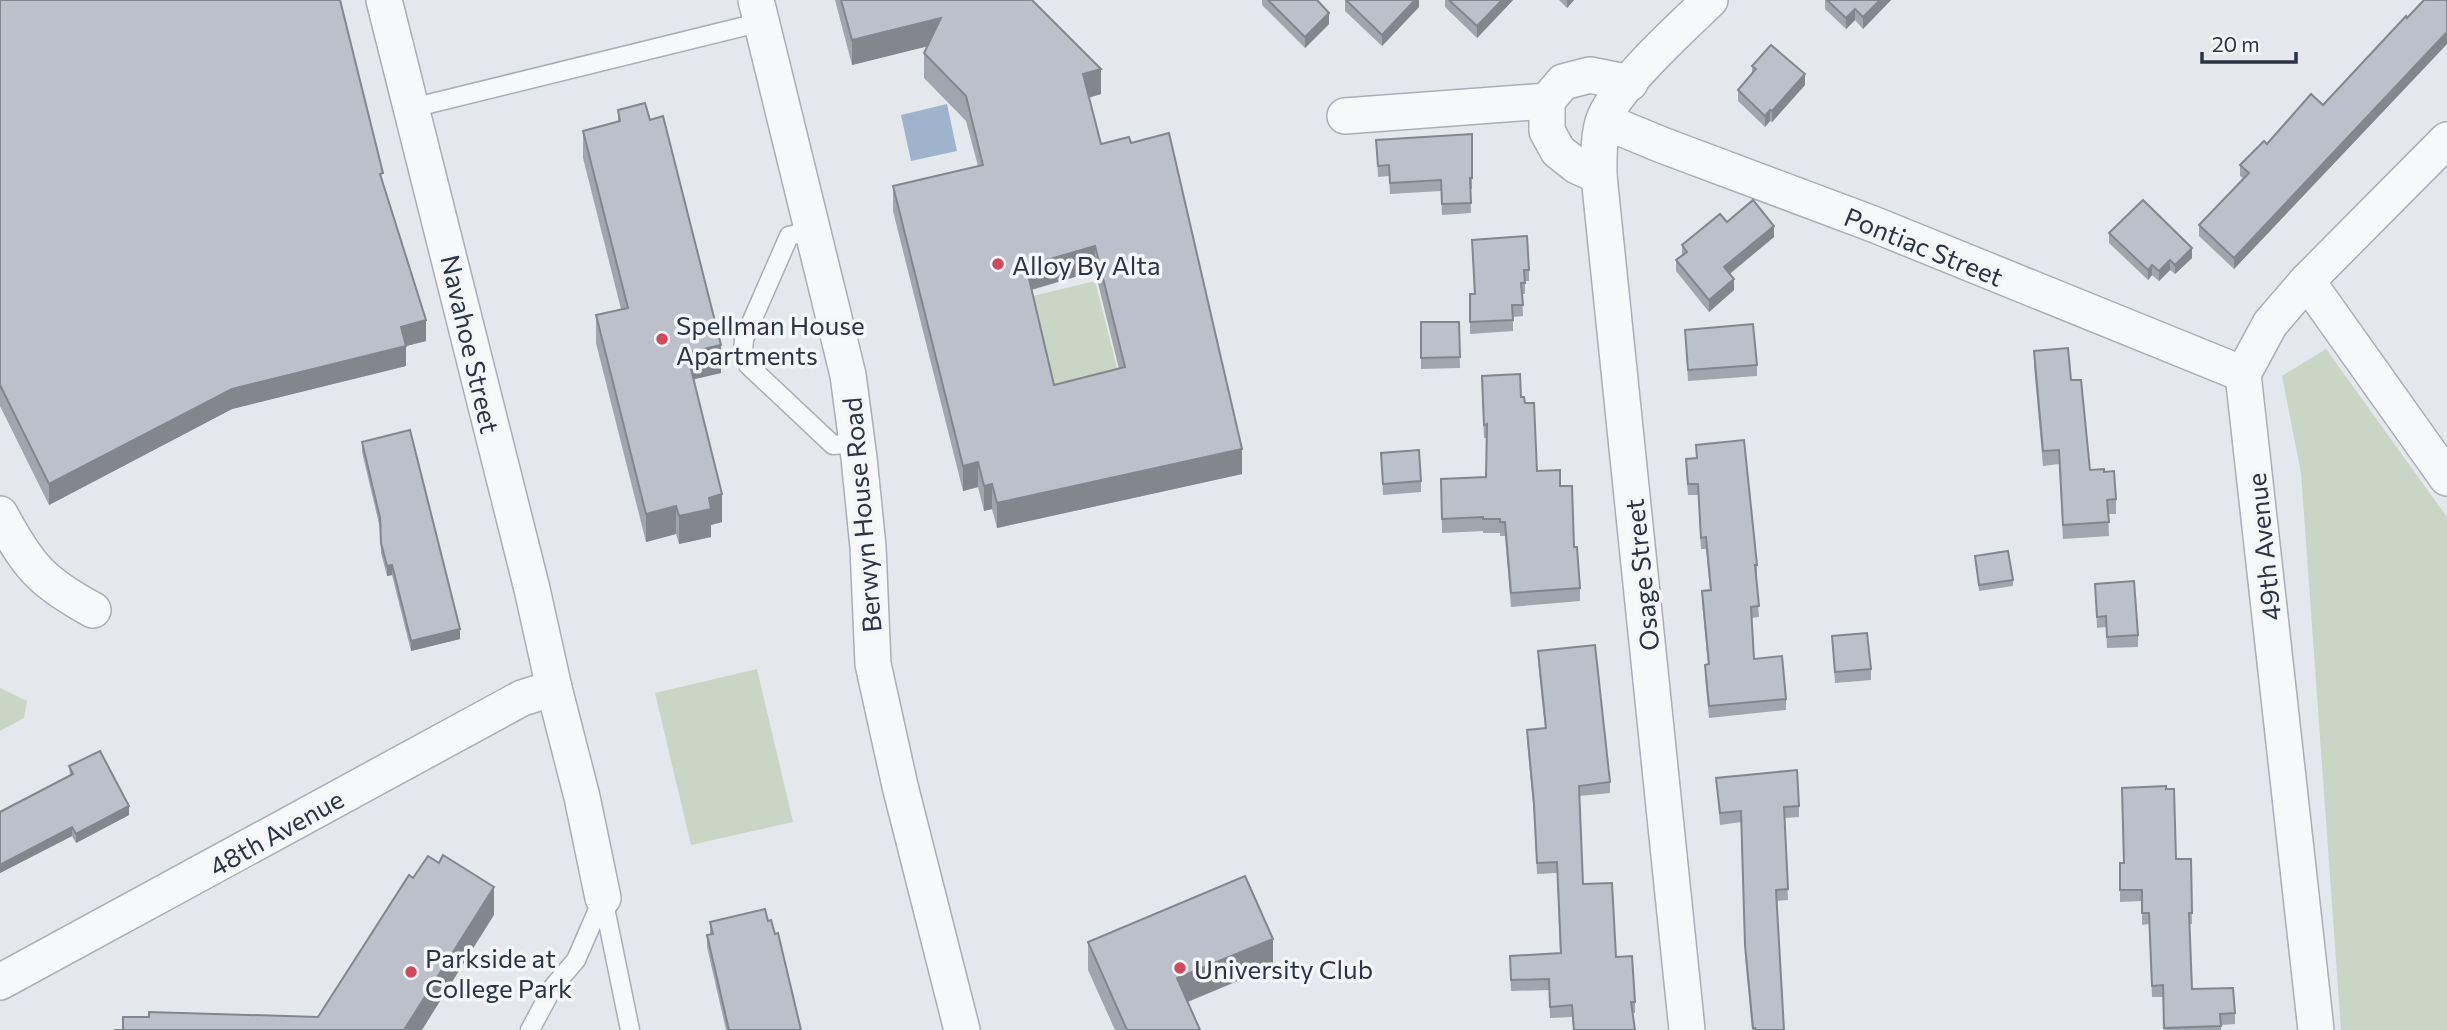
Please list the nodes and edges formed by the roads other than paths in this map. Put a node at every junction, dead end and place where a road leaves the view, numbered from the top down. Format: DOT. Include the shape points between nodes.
graph roads {
  1 [pos="384,0"];
  2 [pos="1710,0"];
  3 [pos="759,11"];
  4 [pos="1630,83"];
  5 [pos="1547,101"];
  6 [pos="412,108"];
  7 [pos="1345,116"];
  8 [pos="1604,121"];
  9 [pos="2447,140"];
  10 [pos="1599,176"];
  11 [pos="812,230"];
  12 [pos="2307,281"];
  13 [pos="2243,374"];
  14 [pos="857,443"];
  15 [pos="2447,478"];
  16 [pos="0,514"];
  17 [pos="93,610"];
  18 [pos="554,688"];
  19 [pos="603,898"];
  20 [pos="0,982"];
  21 [pos="530,1030"];
  22 [pos="630,1030"];
  23 [pos="962,1030"];
  24 [pos="1687,1030"];
  25 [pos="2316,1030"];
  1 -- 6 [label="street, Navahoe Street"];
  2 -- 4 [label="street"];
  3 -- 6 [label="lane"];
  3 -- 11 [label="street, Berwyn House Road"];
  4 -- 5 [label="street" via="1590,75 1563,82"];
  4 -- 8 [label="street" via="1614,99"];
  5 -- 7 [label="street"];
  5 -- 10 [label="street" via="1547,131 1558,151"];
  6 -- 18 [label="street, Navahoe Street"];
  8 -- 10 [label="street, Osage Street"];
  8 -- 13 [label="street, Pontiac Street"];
  9 -- 12 [label="street"];
  10 -- 24 [label="street, Osage Street"];
  11 -- 14 [label="street, Berwyn House Road" via="848,375"];
  11 -- 14 [label="lane" via="789,236 744,339 743,353 748,365 833,444"];
  12 -- 13 [label="street" via="2270,324"];
  12 -- 15 [label="street"];
  13 -- 25 [label="street, 49th Avenue"];
  14 -- 23 [label="street, Berwyn House Road" via="873,664"];
  16 -- 17 [label="street" via="37,573"];
  18 -- 19 [label="street, Navahoe Street"];
  18 -- 20 [label="street, 48th Avenue" via="522,698"];
  19 -- 21 [label="lane" via="576,960 553,986"];
  19 -- 22 [label="lane"];
}
